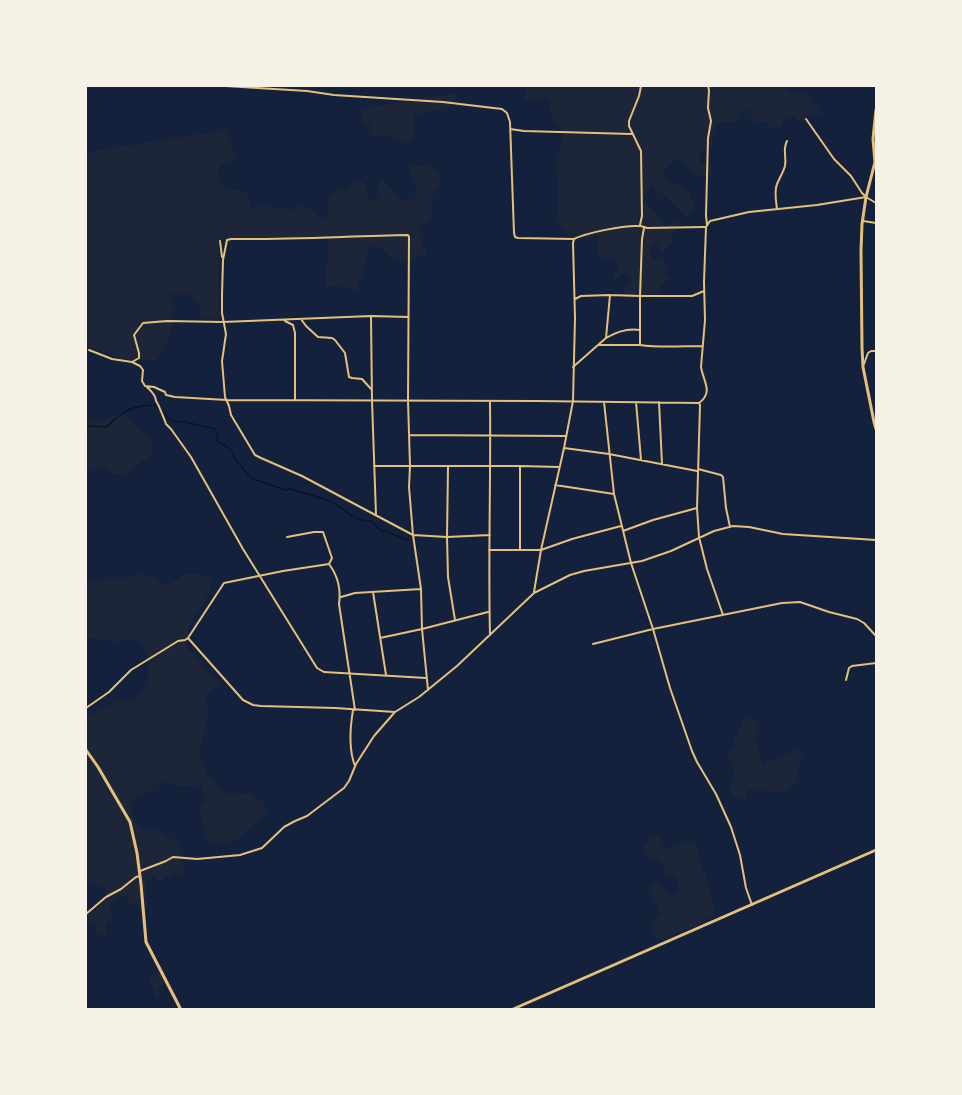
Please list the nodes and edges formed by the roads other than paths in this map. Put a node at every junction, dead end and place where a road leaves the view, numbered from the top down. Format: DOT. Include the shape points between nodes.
graph roads {
  1 [pos="225,86"];
  2 [pos="641,86"];
  3 [pos="708,86"];
  4 [pos="876,110"];
  5 [pos="806,119"];
  6 [pos="510,129"];
  7 [pos="632,134"];
  8 [pos="787,141"];
  9 [pos="866,197"];
  10 [pos="876,203"];
  11 [pos="777,209"];
  12 [pos="863,221"];
  13 [pos="876,224"];
  14 [pos="640,225"];
  15 [pos="707,226"];
  16 [pos="644,228"];
  17 [pos="574,239"];
  18 [pos="220,241"];
  19 [pos="223,260"];
  20 [pos="704,291"];
  21 [pos="610,296"];
  22 [pos="640,296"];
  23 [pos="574,299"];
  24 [pos="371,316"];
  25 [pos="408,317"];
  26 [pos="301,319"];
  27 [pos="280,320"];
  28 [pos="224,322"];
  29 [pos="640,330"];
  30 [pos="606,338"];
  31 [pos="598,345"];
  32 [pos="640,345"];
  33 [pos="703,346"];
  34 [pos="89,350"];
  35 [pos="876,351"];
  36 [pos="132,362"];
  37 [pos="573,367"];
  38 [pos="863,367"];
  39 [pos="145,386"];
  40 [pos="372,390"];
  41 [pos="226,400"];
  42 [pos="295,400"];
  43 [pos="372,401"];
  44 [pos="408,401"];
  45 [pos="490,401"];
  46 [pos="573,401"];
  47 [pos="604,402"];
  48 [pos="636,402"];
  49 [pos="659,402"];
  50 [pos="699,403"];
  51 [pos="876,429"];
  52 [pos="409,435"];
  53 [pos="491,436"];
  54 [pos="566,436"];
  55 [pos="564,448"];
  56 [pos="609,454"];
  57 [pos="641,460"];
  58 [pos="662,464"];
  59 [pos="374,466"];
  60 [pos="410,466"];
  61 [pos="448,466"];
  62 [pos="489,466"];
  63 [pos="520,466"];
  64 [pos="559,467"];
  65 [pos="698,470"];
  66 [pos="555,485"];
  67 [pos="614,494"];
  68 [pos="697,508"];
  69 [pos="376,515"];
  70 [pos="622,526"];
  71 [pos="730,527"];
  72 [pos="623,531"];
  73 [pos="413,535"];
  74 [pos="490,535"];
  75 [pos="287,537"];
  76 [pos="447,537"];
  77 [pos="699,537"];
  78 [pos="876,540"];
  79 [pos="520,549"];
  80 [pos="489,550"];
  81 [pos="541,550"];
  82 [pos="631,563"];
  83 [pos="329,564"];
  84 [pos="260,576"];
  85 [pos="421,589"];
  86 [pos="373,592"];
  87 [pos="534,592"];
  88 [pos="340,597"];
  89 [pos="489,612"];
  90 [pos="723,615"];
  91 [pos="454,620"];
  92 [pos="653,629"];
  93 [pos="422,630"];
  94 [pos="490,635"];
  95 [pos="876,636"];
  96 [pos="188,638"];
  97 [pos="380,638"];
  98 [pos="593,645"];
  99 [pos="876,663"];
  100 [pos="350,674"];
  101 [pos="386,676"];
  102 [pos="426,678"];
  103 [pos="846,680"];
  104 [pos="428,690"];
  105 [pos="86,708"];
  106 [pos="354,710"];
  107 [pos="395,712"];
  108 [pos="86,750"];
  109 [pos="355,766"];
  110 [pos="876,850"];
  111 [pos="140,874"];
  112 [pos="753,905"];
  113 [pos="86,914"];
  114 [pos="181,1010"];
  115 [pos="511,1010"];
  1 -- 6 [label="street" via="497,108 507,113"];
  2 -- 7 [label="street" via="629,121"];
  3 -- 15 [label="street" via="711,121"];
  4 -- 9 [label="street" via="875,162"];
  5 -- 9 [label="street"];
  6 -- 7 [label="street"];
  6 -- 17 [label="street" via="515,237"];
  7 -- 14 [label="street" via="642,151"];
  8 -- 11 [label="street" via="783,150 785,168 776,185"];
  9 -- 10 [label="street"];
  9 -- 11 [label="street"];
  9 -- 12 [label="street"];
  11 -- 15 [label="street" via="710,220"];
  12 -- 13 [label="street"];
  12 -- 38 [label="street"];
  14 -- 16 [label="street"];
  14 -- 17 [label="street"];
  15 -- 16 [label="street"];
  15 -- 20 [label="street"];
  16 -- 22 [label="street"];
  17 -- 23 [label="street"];
  18 -- 19 [label="street"];
  19 -- 25 [label="street" via="227,240 231,239 408,235"];
  19 -- 28 [label="street"];
  20 -- 22 [label="street" via="692,296"];
  20 -- 33 [label="street"];
  21 -- 22 [label="street"];
  21 -- 23 [label="street"];
  21 -- 30 [label="street"];
  22 -- 29 [label="street"];
  23 -- 37 [label="street"];
  24 -- 25 [label="street"];
  24 -- 26 [label="street"];
  24 -- 40 [label="street"];
  25 -- 44 [label="street"];
  26 -- 27 [label="street"];
  26 -- 40 [label="street" via="318,337 335,340 345,353 349,377 362,379"];
  27 -- 28 [label="street"];
  27 -- 42 [label="street" via="287,321 295,333"];
  28 -- 36 [label="street" via="142,323 134,335 139,358"];
  28 -- 41 [label="street"];
  29 -- 30 [label="street"];
  29 -- 32 [label="street"];
  30 -- 31 [label="street"];
  31 -- 32 [label="street"];
  31 -- 37 [label="street"];
  32 -- 33 [label="street"];
  33 -- 50 [label="street" via="701,367 707,393"];
  34 -- 36 [label="street"];
  35 -- 38 [label="street" via="868,353"];
  36 -- 39 [label="street" via="143,370"];
  37 -- 46 [label="street"];
  38 -- 51 [label="street"];
  39 -- 41 [label="street" via="175,397"];
  39 -- 84 [label="street" via="153,392 166,424 191,457"];
  40 -- 43 [label="street"];
  41 -- 42 [label="street"];
  41 -- 69 [label="street" via="255,455"];
  42 -- 43 [label="street"];
  43 -- 44 [label="street"];
  43 -- 59 [label="street"];
  44 -- 45 [label="street"];
  44 -- 52 [label="street"];
  45 -- 46 [label="street"];
  45 -- 53 [label="street"];
  46 -- 47 [label="street"];
  46 -- 54 [label="street"];
  47 -- 48 [label="street"];
  47 -- 56 [label="street"];
  48 -- 49 [label="street"];
  48 -- 57 [label="street"];
  49 -- 50 [label="street"];
  49 -- 58 [label="street"];
  50 -- 65 [label="street"];
  52 -- 53 [label="street"];
  52 -- 60 [label="street"];
  53 -- 54 [label="street"];
  53 -- 62 [label="street"];
  54 -- 55 [label="street"];
  55 -- 56 [label="street"];
  55 -- 64 [label="street"];
  56 -- 57 [label="street"];
  56 -- 67 [label="street"];
  57 -- 58 [label="street"];
  58 -- 65 [label="street"];
  59 -- 60 [label="street"];
  59 -- 69 [label="street"];
  60 -- 61 [label="street"];
  60 -- 73 [label="street"];
  61 -- 62 [label="street"];
  61 -- 76 [label="street"];
  62 -- 63 [label="street"];
  62 -- 74 [label="street"];
  63 -- 64 [label="street"];
  63 -- 79 [label="street"];
  64 -- 66 [label="street"];
  65 -- 68 [label="street"];
  65 -- 71 [label="street" via="723,477"];
  66 -- 67 [label="street"];
  66 -- 81 [label="street"];
  67 -- 70 [label="street"];
  68 -- 72 [label="street"];
  68 -- 77 [label="street"];
  69 -- 73 [label="street"];
  70 -- 72 [label="street"];
  70 -- 81 [label="street"];
  71 -- 77 [label="street"];
  71 -- 78 [label="street"];
  72 -- 82 [label="street"];
  73 -- 76 [label="street"];
  73 -- 85 [label="street"];
  74 -- 76 [label="street"];
  74 -- 80 [label="street"];
  75 -- 83 [label="street" via="323,532 332,558"];
  76 -- 91 [label="street"];
  77 -- 82 [label="street" via="671,551"];
  77 -- 90 [label="street"];
  79 -- 80 [label="street"];
  79 -- 81 [label="street"];
  80 -- 89 [label="street"];
  81 -- 87 [label="street"];
  82 -- 87 [label="street" via="570,575"];
  82 -- 92 [label="street"];
  83 -- 84 [label="street"];
  83 -- 88 [label="street" via="336,575"];
  84 -- 96 [label="street" via="224,583"];
  84 -- 100 [label="street" via="317,668"];
  85 -- 86 [label="street"];
  85 -- 93 [label="street"];
  86 -- 88 [label="street"];
  86 -- 97 [label="street"];
  87 -- 94 [label="street"];
  88 -- 100 [label="street"];
  89 -- 91 [label="street"];
  89 -- 94 [label="street"];
  90 -- 92 [label="street"];
  90 -- 95 [label="street" via="800,602 860,620"];
  91 -- 93 [label="street"];
  92 -- 98 [label="street"];
  92 -- 112 [label="street" via="692,751 731,827"];
  93 -- 97 [label="street"];
  93 -- 102 [label="street"];
  94 -- 104 [label="street"];
  96 -- 105 [label="street" via="131,670"];
  96 -- 106 [label="street" via="248,703"];
  97 -- 101 [label="street"];
  99 -- 103 [label="street" via="849,668"];
  100 -- 101 [label="street"];
  100 -- 106 [label="street"];
  101 -- 102 [label="street"];
  102 -- 104 [label="street"];
  104 -- 107 [label="street"];
  106 -- 107 [label="street"];
  106 -- 109 [label="street" via="350,742"];
  107 -- 109 [label="street"];
  108 -- 111 [label="street" via="128,818"];
  109 -- 111 [label="street" via="344,788 307,816 284,827 262,848 240,855 173,857"];
  110 -- 112 [label="street"];
  111 -- 113 [label="street"];
  111 -- 114 [label="street" via="146,942"];
  112 -- 115 [label="street"];
}
